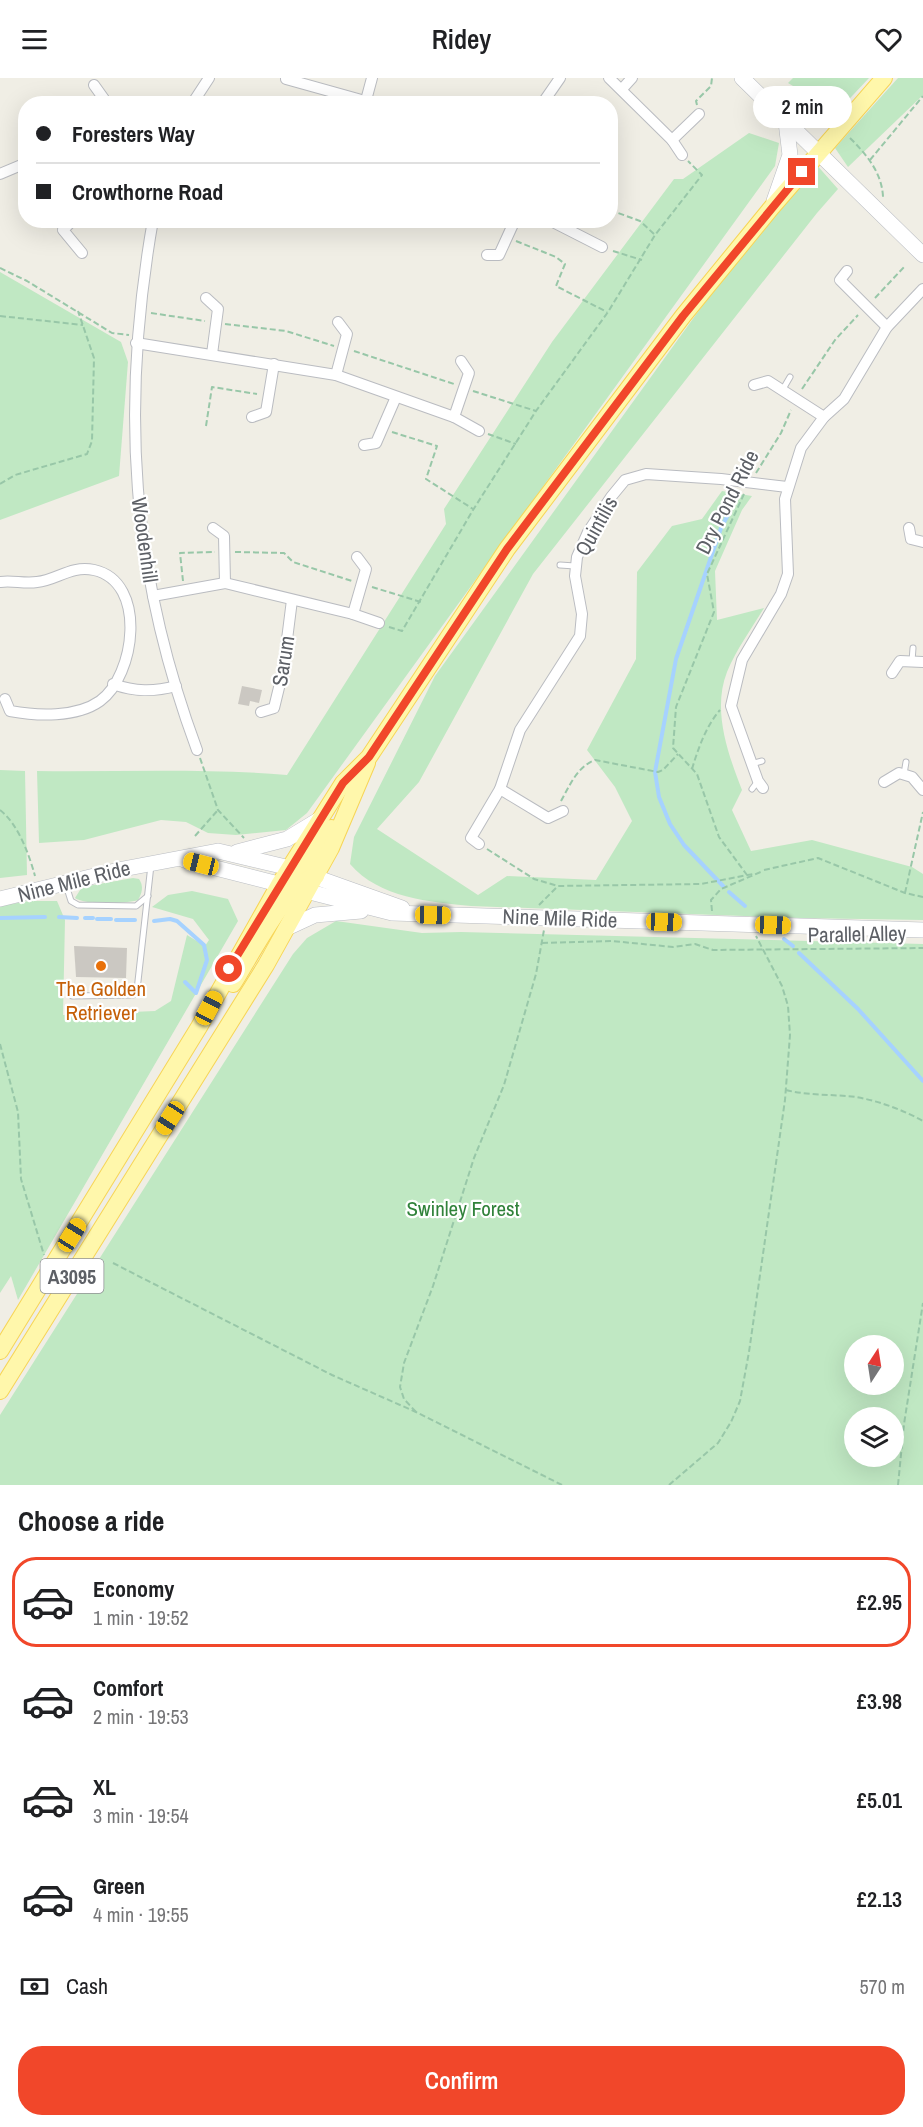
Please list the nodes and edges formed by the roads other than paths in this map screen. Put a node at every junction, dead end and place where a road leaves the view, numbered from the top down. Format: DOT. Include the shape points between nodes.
graph roads {
  1 [pos="209,78"];
  2 [pos="372,78"];
  3 [pos="560,78"];
  4 [pos="609,78"];
  5 [pos="632,78"];
  6 [pos="742,78"];
  7 [pos="884,78"];
  8 [pos="286,79"];
  9 [pos="94,85"];
  10 [pos="622,88"];
  11 [pos="102,96"];
  12 [pos="197,96"];
  13 [pos="344,96"];
  14 [pos="367,96"];
  15 [pos="548,96"];
  16 [pos="699,114"];
  17 [pos="786,122"];
  18 [pos="672,140"];
  19 [pos="819,153"];
  20 [pos="682,155"];
  21 [pos="18,168"];
  22 [pos="0,174"];
  23 [pos="772,207"];
  24 [pos="65,228"];
  25 [pos="152,228"];
  26 [pos="512,228"];
  27 [pos="567,228"];
  28 [pos="575,228"];
  29 [pos="574,231"];
  30 [pos="602,247"];
  31 [pos="82,253"];
  32 [pos="487,255"];
  33 [pos="923,255"];
  34 [pos="847,271"];
  35 [pos="923,289"];
  36 [pos="206,298"];
  37 [pos="338,322"];
  38 [pos="887,327"];
  39 [pos="137,339"];
  40 [pos="212,354"];
  41 [pos="461,361"];
  42 [pos="274,364"];
  43 [pos="336,375"];
  44 [pos="790,377"];
  45 [pos="754,385"];
  46 [pos="783,388"];
  47 [pos="396,397"];
  48 [pos="252,417"];
  49 [pos="454,417"];
  50 [pos="824,417"];
  51 [pos="479,431"];
  52 [pos="364,445"];
  53 [pos="787,488"];
  54 [pos="213,528"];
  55 [pos="909,528"];
  56 [pos="923,542"];
  57 [pos="357,557"];
  58 [pos="560,565"];
  59 [pos="575,566"];
  60 [pos="0,582"];
  61 [pos="225,583"];
  62 [pos="153,596"];
  63 [pos="292,600"];
  64 [pos="353,614"];
  65 [pos="379,623"];
  66 [pos="913,648"];
  67 [pos="917,662"];
  68 [pos="892,673"];
  69 [pos="113,684"];
  70 [pos="176,686"];
  71 [pos="5,699"];
  72 [pos="261,712"];
  73 [pos="198,750"];
  74 [pos="369,757"];
  75 [pos="906,762"];
  76 [pos="904,774"];
  77 [pos="884,782"];
  78 [pos="758,786"];
  79 [pos="500,789"];
  80 [pos="923,790"];
  81 [pos="563,811"];
  82 [pos="320,819"];
  83 [pos="479,844"];
  84 [pos="231,853"];
  85 [pos="184,860"];
  86 [pos="151,863"];
  87 [pos="299,879"];
  88 [pos="66,885"];
  89 [pos="148,894"];
  90 [pos="0,899"];
  91 [pos="130,907"];
  92 [pos="379,911"];
  93 [pos="414,912"];
  94 [pos="146,916"];
  95 [pos="287,928"];
  96 [pos="923,930"];
  97 [pos="72,996"];
  98 [pos="0,1351"];
  99 [pos="0,1391"];
  1 -- 12 [label="street"];
  2 -- 14 [label="street"];
  3 -- 15 [label="street"];
  4 -- 10 [label="street"];
  5 -- 10 [label="street"];
  6 -- 17 [label="main road"];
  7 -- 19 [label="main road, A3095"];
  8 -- 13 [label="street"];
  9 -- 11 [label="street"];
  10 -- 18 [label="street"];
  16 -- 18 [label="street"];
  17 -- 19 [label="main road"];
  17 -- 23 [label="main road" via="790,155"];
  18 -- 20 [label="street"];
  19 -- 23 [label="main road, A3095"];
  19 -- 33 [label="main road"];
  21 -- 22 [label="street"];
  23 -- 74 [label="main road, A3095" via="683,316 507,549"];
  24 -- 31 [label="street"];
  25 -- 39 [label="street, Woodenhill"];
  26 -- 32 [label="street" via="500,255"];
  27 -- 29 [label="street"];
  28 -- 29 [label="street"];
  29 -- 30 [label="street"];
  34 -- 38 [label="street" via="840,280"];
  35 -- 38 [label="street"];
  36 -- 40 [label="street" via="218,309"];
  37 -- 43 [label="street" via="347,334"];
  38 -- 50 [label="street" via="844,399"];
  39 -- 40 [label="street"];
  39 -- 62 [label="street, Woodenhill" via="133,402 136,463 142,537"];
  40 -- 42 [label="street"];
  41 -- 49 [label="street" via="469,373"];
  42 -- 43 [label="street"];
  42 -- 48 [label="street" via="266,412"];
  43 -- 47 [label="street"];
  44 -- 46 [label="lane"];
  45 -- 46 [label="street" via="768,381"];
  46 -- 50 [label="street"];
  47 -- 49 [label="street"];
  47 -- 52 [label="street" via="376,443"];
  49 -- 51 [label="street"];
  50 -- 53 [label="street" via="801,448"];
  53 -- 59 [label="street, Quintilis" via="646,474 625,480 588,532"];
  53 -- 78 [label="street" via="788,574 781,594 742,660 730,706 757,763"];
  54 -- 61 [label="street" via="224,536"];
  55 -- 56 [label="street" via="912,539"];
  57 -- 64 [label="street" via="366,569"];
  58 -- 59 [label="lane"];
  59 -- 79 [label="street, Quintilis" via="582,614 580,636 520,730"];
  60 -- 69 [label="street" via="37,582 79,568 111,579 124,597 131,618 130,643"];
  61 -- 62 [label="street"];
  61 -- 63 [label="street"];
  62 -- 70 [label="street, Woodenhill"];
  63 -- 64 [label="street"];
  63 -- 72 [label="street, Sarum" via="274,708"];
  64 -- 65 [label="street"];
  66 -- 67 [label="lane"];
  67 -- 68 [label="street" via="900,661"];
  69 -- 70 [label="street" via="138,691"];
  69 -- 71 [label="street" via="101,701 77,712 10,711"];
  70 -- 73 [label="street, Woodenhill"];
  74 -- 82 [label="main road, A3095" via="343,783"];
  74 -- 87 [label="main road, A3095" via="340,830"];
  75 -- 76 [label="lane"];
  76 -- 77 [label="street"];
  76 -- 80 [label="street"];
  79 -- 81 [label="street" via="548,818"];
  79 -- 83 [label="street, Quintilis" via="471,838"];
  82 -- 84 [label="main road" via="287,839"];
  82 -- 87 [label="main road, A3095"];
  84 -- 85 [label="main road, Nine Mile Ride" via="219,851"];
  84 -- 87 [label="main road, Nine Mile Ride"];
  85 -- 86 [label="main road, Nine Mile Ride"];
  85 -- 87 [label="main road, Nine Mile Ride"];
  86 -- 88 [label="main road, Nine Mile Ride"];
  86 -- 89 [label="lane"];
  87 -- 92 [label="main road, Nine Mile Ride"];
  87 -- 93 [label="main road, Nine Mile Ride"];
  87 -- 95 [label="main road, A3095"];
  87 -- 98 [label="main road, A3095" via="199,1027"];
  88 -- 90 [label="main road, Nine Mile Ride"];
  88 -- 91 [label="lane" via="71,901 78,905"];
  89 -- 91 [label="lane" via="140,904"];
  89 -- 94 [label="lane"];
  91 -- 94 [label="lane"];
  92 -- 93 [label="main road, Nine Mile Ride"];
  92 -- 95 [label="main road" via="321,914"];
  93 -- 96 [label="main road, Nine Mile Ride"];
  94 -- 97 [label="lane" via="134,995"];
  95 -- 99 [label="main road, A3095"];
}
